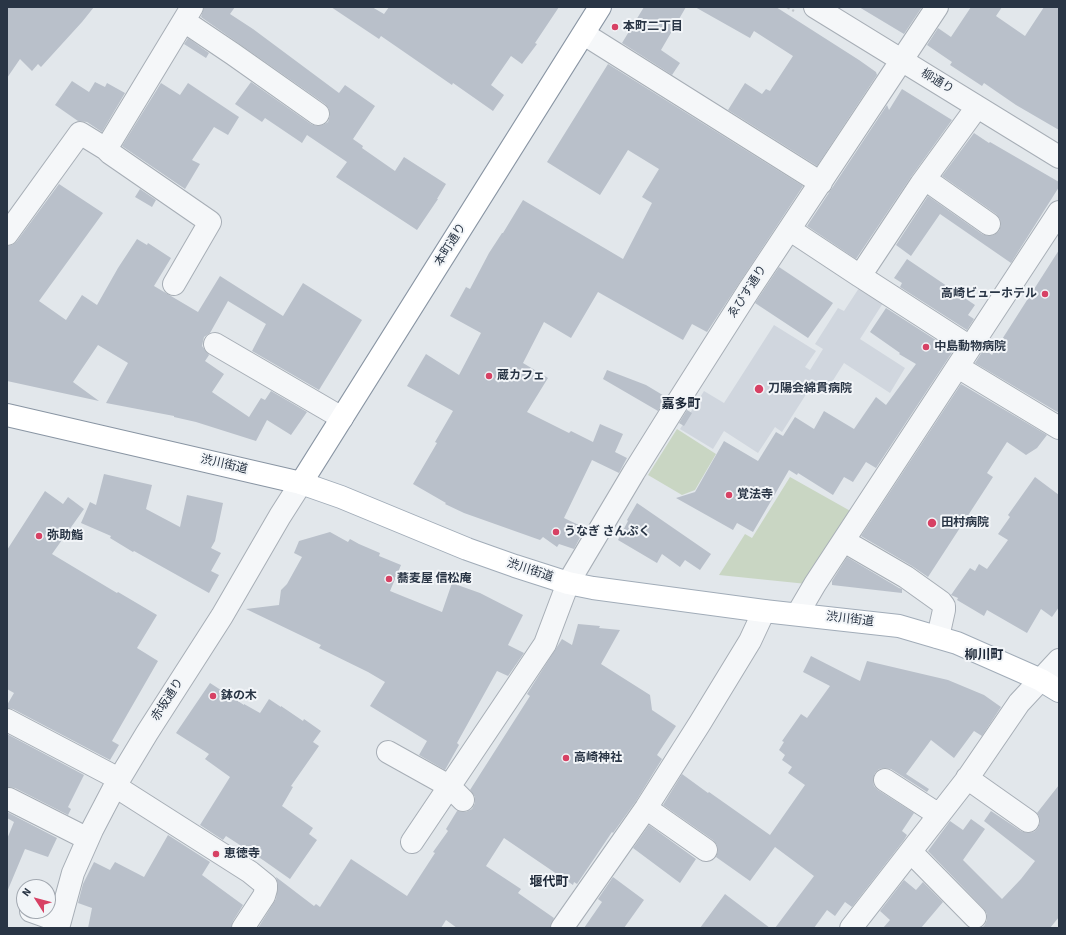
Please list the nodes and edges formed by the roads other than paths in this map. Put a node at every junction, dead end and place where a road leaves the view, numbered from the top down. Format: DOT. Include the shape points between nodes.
graph roads {
  1 [pos="600,7"];
  2 [pos="815,7"];
  3 [pos="937,7"];
  4 [pos="188,14"];
  5 [pos="584,34"];
  6 [pos="902,61"];
  7 [pos="976,107"];
  8 [pos="318,114"];
  9 [pos="106,149"];
  10 [pos="1059,157"];
  11 [pos="925,179"];
  12 [pos="821,183"];
  13 [pos="1059,212"];
  14 [pos="989,224"];
  15 [pos="7,234"];
  16 [pos="798,236"];
  17 [pos="860,276"];
  18 [pos="174,284"];
  19 [pos="970,347"];
  20 [pos="224,354"];
  21 [pos="958,367"];
  22 [pos="7,415"];
  23 [pos="342,418"];
  24 [pos="1059,428"];
  25 [pos="301,483"];
  26 [pos="844,541"];
  27 [pos="568,583"];
  28 [pos="764,610"];
  29 [pos="798,614"];
  30 [pos="938,637"];
  31 [pos="1059,660"];
  32 [pos="1050,686"];
  33 [pos="7,720"];
  34 [pos="388,752"];
  35 [pos="967,778"];
  36 [pos="885,780"];
  37 [pos="117,783"];
  38 [pos="456,793"];
  39 [pos="9,799"];
  40 [pos="646,808"];
  41 [pos="939,815"];
  42 [pos="1028,821"];
  43 [pos="88,839"];
  44 [pos="412,842"];
  45 [pos="706,850"];
  46 [pos="911,852"];
  47 [pos="975,917"];
  48 [pos="48,919"];
  49 [pos="59,924"];
  50 [pos="243,928"];
  51 [pos="562,928"];
  52 [pos="851,928"];
  1 -- 5 [label="main road, 本町通り"];
  2 -- 6 [label="street, 柳通り"];
  3 -- 6 [label="street, ゑびす通り"];
  4 -- 8 [label="street" via="233,54"];
  4 -- 9 [label="street"];
  5 -- 12 [label="street"];
  5 -- 23 [label="main road, 本町通り"];
  6 -- 7 [label="street, 柳通り"];
  6 -- 12 [label="street, ゑびす通り"];
  7 -- 10 [label="street, 柳通り"];
  7 -- 11 [label="street"];
  9 -- 15 [label="street" via="80,133"];
  9 -- 18 [label="street" via="210,222"];
  11 -- 14 [label="street"];
  11 -- 17 [label="street"];
  12 -- 27 [label="street, ゑびす通り" via="749,290"];
  13 -- 19 [label="street"];
  16 -- 17 [label="street"];
  17 -- 19 [label="street"];
  19 -- 21 [label="street"];
  20 -- 23 [label="street"];
  21 -- 24 [label="street"];
  21 -- 26 [label="street"];
  22 -- 25 [label="main road, 渋川街道"];
  23 -- 25 [label="main road, 本町通り"];
  25 -- 27 [label="main road, 渋川街道" via="467,549"];
  25 -- 37 [label="street, 赤坂通り" via="222,616"];
  26 -- 29 [label="street"];
  26 -- 30 [label="street" via="906,577 944,606"];
  27 -- 28 [label="main road, 渋川街道"];
  27 -- 38 [label="street, ゑびす通り" via="546,644"];
  28 -- 29 [label="main road, 渋川街道"];
  28 -- 40 [label="street" via="750,641"];
  29 -- 30 [label="main road, 渋川街道" via="899,626"];
  30 -- 32 [label="main road, 渋川街道" via="957,643"];
  31 -- 32 [label="street"];
  32 -- 35 [label="street" via="1019,703"];
  33 -- 37 [label="street"];
  34 -- 38 [label="street"];
  35 -- 41 [label="street"];
  35 -- 42 [label="street"];
  36 -- 41 [label="street"];
  37 -- 43 [label="street, 赤坂通り"];
  37 -- 50 [label="street" via="266,885 264,896"];
  38 -- 44 [label="street, ゑびす通り"];
  39 -- 43 [label="street"];
  40 -- 45 [label="street"];
  40 -- 51 [label="street"];
  41 -- 46 [label="street"];
  43 -- 49 [label="street, 赤坂通り" via="74,873"];
  46 -- 47 [label="street"];
  46 -- 52 [label="street"];
  48 -- 49 [label="street"];
}
